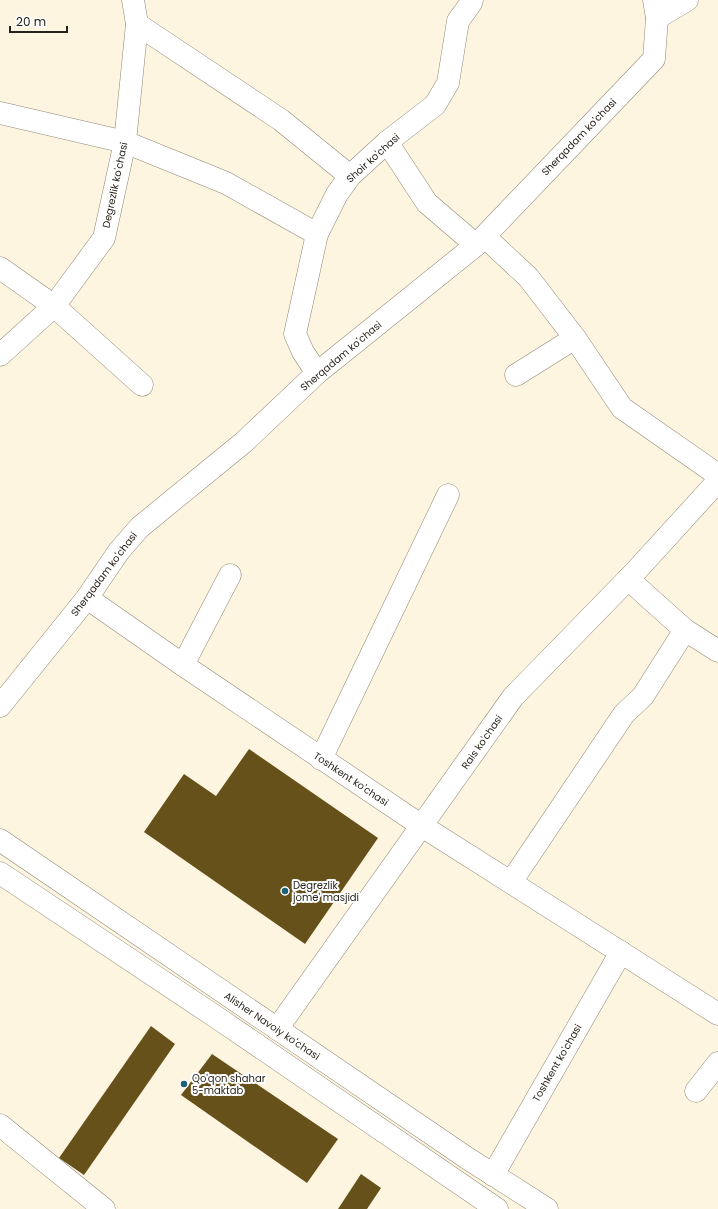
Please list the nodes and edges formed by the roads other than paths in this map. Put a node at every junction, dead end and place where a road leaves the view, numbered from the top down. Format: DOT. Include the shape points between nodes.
graph roads {
  1 [pos="133,0"];
  2 [pos="472,0"];
  3 [pos="687,0"];
  4 [pos="656,9"];
  5 [pos="138,24"];
  6 [pos="0,113"];
  7 [pos="125,142"];
  8 [pos="387,142"];
  9 [pos="350,176"];
  10 [pos="317,234"];
  11 [pos="480,241"];
  12 [pos="0,268"];
  13 [pos="54,306"];
  14 [pos="575,338"];
  15 [pos="0,355"];
  16 [pos="317,373"];
  17 [pos="516,375"];
  18 [pos="142,385"];
  19 [pos="718,475"];
  20 [pos="718,481"];
  21 [pos="448,495"];
  22 [pos="230,575"];
  23 [pos="628,579"];
  24 [pos="87,598"];
  25 [pos="685,630"];
  26 [pos="718,651"];
  27 [pos="183,665"];
  28 [pos="0,706"];
  29 [pos="321,759"];
  30 [pos="422,826"];
  31 [pos="0,840"];
  32 [pos="0,873"];
  33 [pos="511,882"];
  34 [pos="621,952"];
  35 [pos="715,1006"];
  36 [pos="277,1029"];
  37 [pos="718,1063"];
  38 [pos="696,1091"];
  39 [pos="0,1125"];
  40 [pos="493,1174"];
  41 [pos="104,1209"];
  42 [pos="497,1209"];
  43 [pos="547,1209"];
  1 -- 5 [label="street, Degrezlik ko'chasi"];
  2 -- 8 [label="street, Shoir ko'chasi" via="458,21 448,83 435,106"];
  3 -- 4 [label="street"];
  4 -- 11 [label="street, Sherqadam ko'chasi" via="654,58"];
  5 -- 7 [label="street, Degrezlik ko'chasi"];
  5 -- 9 [label="street" via="281,120"];
  6 -- 7 [label="street"];
  7 -- 10 [label="street" via="226,183"];
  7 -- 13 [label="street, Degrezlik ko'chasi" via="104,238"];
  8 -- 9 [label="street, Shoir ko'chasi"];
  8 -- 11 [label="street" via="427,203"];
  9 -- 10 [label="street, Shoir ko'chasi" via="336,194"];
  10 -- 16 [label="street, Shoir ko'chasi" via="295,334"];
  11 -- 14 [label="street" via="528,277"];
  11 -- 16 [label="street, Sherqadam ko'chasi"];
  12 -- 13 [label="street"];
  13 -- 15 [label="street, Degrezlik ko'chasi"];
  13 -- 18 [label="street"];
  14 -- 17 [label="street"];
  14 -- 19 [label="street" via="622,408"];
  16 -- 24 [label="street, Sherqadam ko'chasi" via="244,442 140,527 119,551"];
  20 -- 23 [label="street, Rais ko'chasi"];
  21 -- 29 [label="street"];
  22 -- 27 [label="street"];
  23 -- 25 [label="street"];
  23 -- 30 [label="street, Rais ko'chasi" via="513,697"];
  24 -- 27 [label="street, Toshkent ko'chasi"];
  24 -- 28 [label="street, Sherqadam ko'chasi"];
  25 -- 26 [label="street"];
  25 -- 33 [label="street" via="643,696 624,714"];
  27 -- 29 [label="street, Toshkent ko'chasi"];
  29 -- 30 [label="street, Toshkent ko'chasi"];
  30 -- 33 [label="street, Toshkent ko'chasi"];
  30 -- 36 [label="street, Rais ko'chasi"];
  31 -- 36 [label="street, Alisher Navoiy ko'chasi"];
  32 -- 42 [label="street"];
  33 -- 34 [label="street, Toshkent ko'chasi"];
  34 -- 35 [label="street, Toshkent ko'chasi"];
  34 -- 40 [label="street, Toshkent ko'chasi"];
  36 -- 40 [label="street, Alisher Navoiy ko'chasi"];
  37 -- 38 [label="street"];
  39 -- 41 [label="street"];
  40 -- 43 [label="street, Alisher Navoiy ko'chasi"];
}
